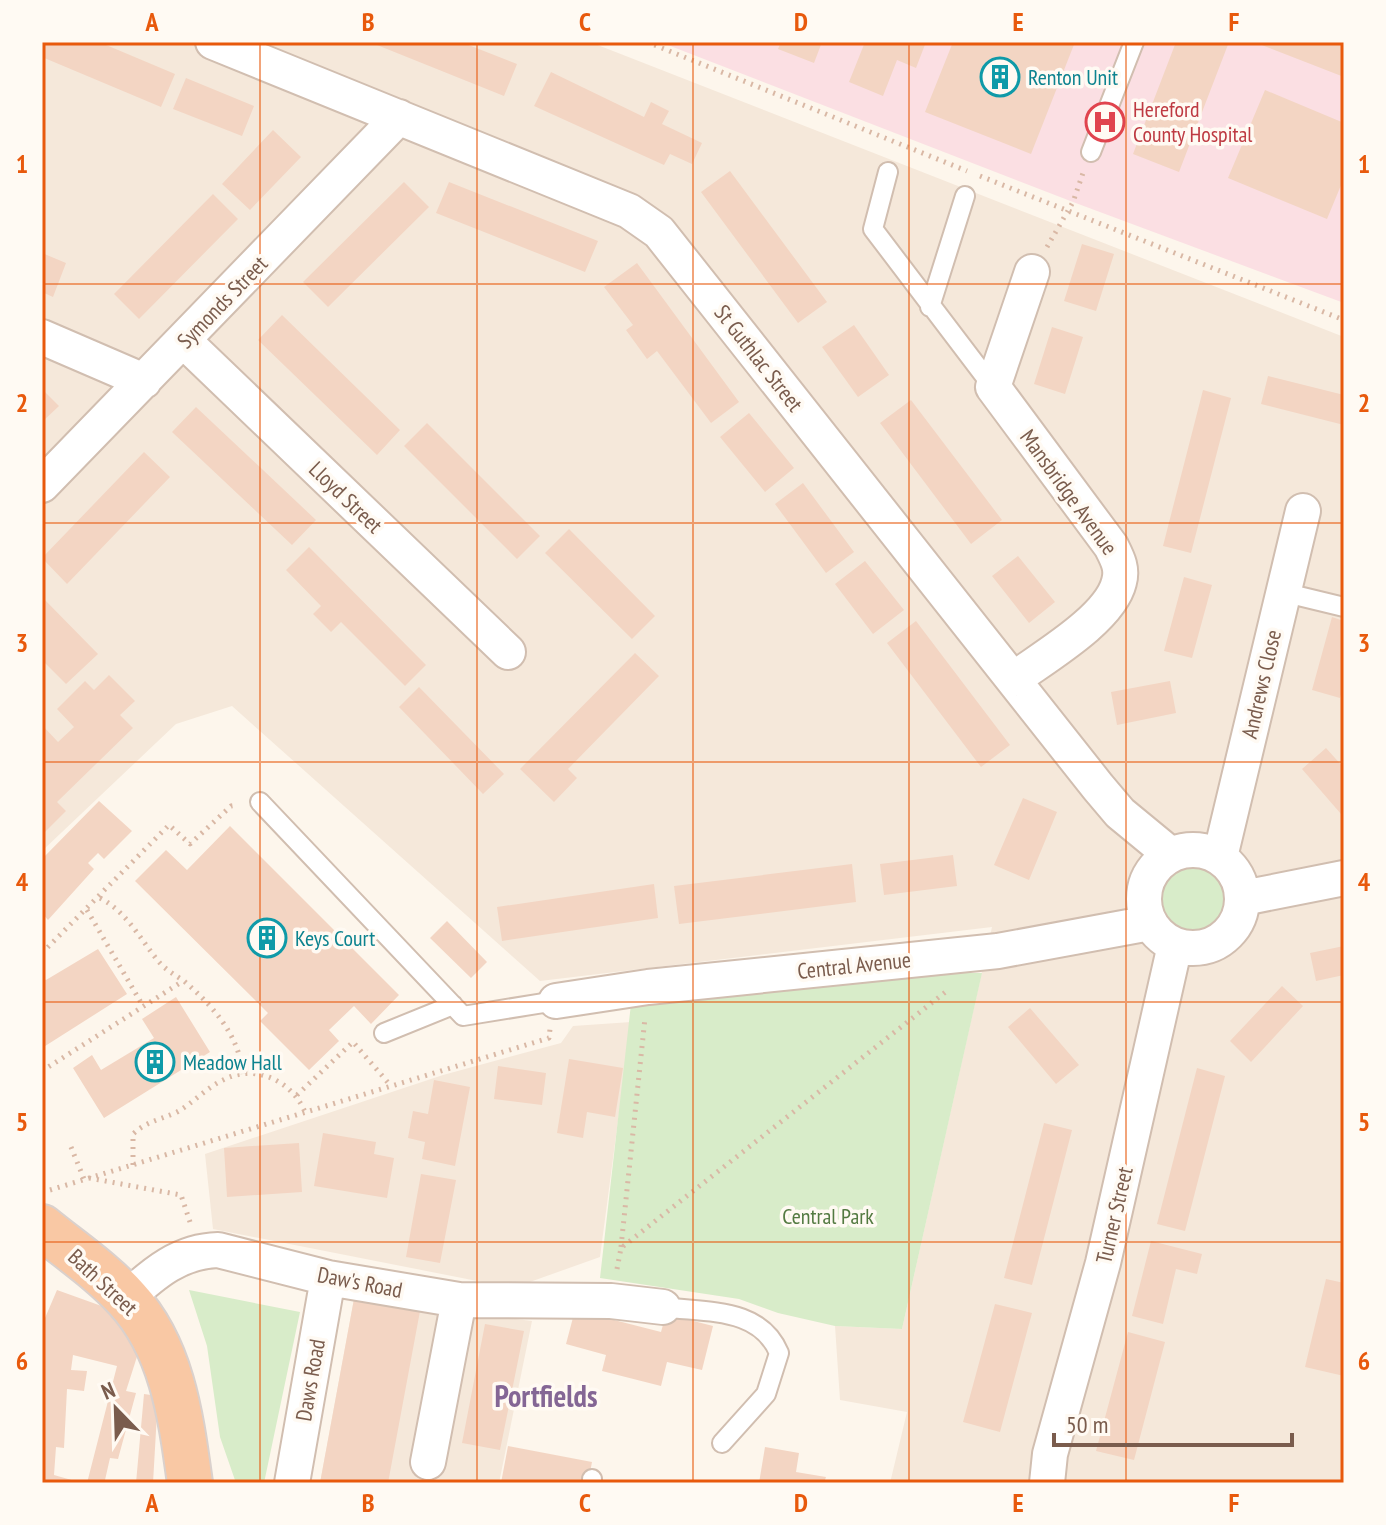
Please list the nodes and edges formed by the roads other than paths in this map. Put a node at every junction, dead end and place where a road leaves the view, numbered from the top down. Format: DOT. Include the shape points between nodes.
graph roads {
  1 [pos="213,42"];
  2 [pos="1134,42"];
  3 [pos="399,117"];
  4 [pos="1091,152"];
  5 [pos="888,172"];
  6 [pos="965,196"];
  7 [pos="1032,272"];
  8 [pos="930,307"];
  9 [pos="42,337"];
  10 [pos="184,341"];
  11 [pos="144,381"];
  12 [pos="993,387"];
  13 [pos="42,485"];
  14 [pos="1303,511"];
  15 [pos="1282,592"];
  16 [pos="1344,607"];
  17 [pos="508,652"];
  18 [pos="1014,679"];
  19 [pos="260,802"];
  20 [pos="1171,855"];
  21 [pos="1220,857"];
  22 [pos="1344,878"];
  23 [pos="1243,898"];
  24 [pos="1162,934"];
  25 [pos="556,1001"];
  26 [pos="453,1005"];
  27 [pos="384,1033"];
  28 [pos="42,1227"];
  29 [pos="328,1278"];
  30 [pos="127,1298"];
  31 [pos="459,1300"];
  32 [pos="663,1307"];
  33 [pos="722,1443"];
  34 [pos="428,1462"];
  35 [pos="190,1483"];
  36 [pos="292,1483"];
  37 [pos="1047,1483"];
  1 -- 3 [label="street, St Guthlac Street"];
  2 -- 4 [label="lane"];
  3 -- 10 [label="street, Symonds Street"];
  3 -- 18 [label="street, St Guthlac Street" via="629,211 659,232"];
  5 -- 8 [label="lane" via="873,229"];
  6 -- 8 [label="lane"];
  7 -- 12 [label="street"];
  8 -- 12 [label="lane"];
  9 -- 11 [label="street"];
  10 -- 11 [label="street, Symonds Street"];
  10 -- 17 [label="street, Lloyd Street"];
  11 -- 13 [label="street, Symonds Street"];
  12 -- 18 [label="street, Mansbridge Avenue" via="1120,564 1119,582 1097,616"];
  14 -- 15 [label="street, Andrews Close"];
  15 -- 16 [label="lane"];
  15 -- 21 [label="street, Andrews Close"];
  18 -- 20 [label="street, St Guthlac Street" via="1120,813"];
  19 -- 26 [label="lane"];
  20 -- 21 [label="street" via="1196,849"];
  20 -- 24 [label="street" via="1158,864 1144,893"];
  21 -- 23 [label="street" via="1232,868"];
  22 -- 23 [label="street"];
  23 -- 24 [label="street" via="1233,928 1221,939 1191,948"];
  24 -- 25 [label="street, Central Avenue"];
  24 -- 37 [label="street, Turner Street" via="1107,1248 1050,1454"];
  25 -- 26 [label="lane" via="463,1016"];
  26 -- 27 [label="lane"];
  28 -- 30 [label="highway, Bath Street"];
  29 -- 30 [label="street, Daw's Road" via="242,1254 201,1251 177,1259"];
  29 -- 31 [label="street, Daw's Road"];
  29 -- 36 [label="street, Daws Road"];
  30 -- 35 [label="highway, Bath Street" via="147,1326 173,1385"];
  31 -- 32 [label="street, Daw's Road" via="611,1301"];
  31 -- 34 [label="street"];
  32 -- 33 [label="lane" via="751,1319 771,1334 779,1353 766,1394"];
}
